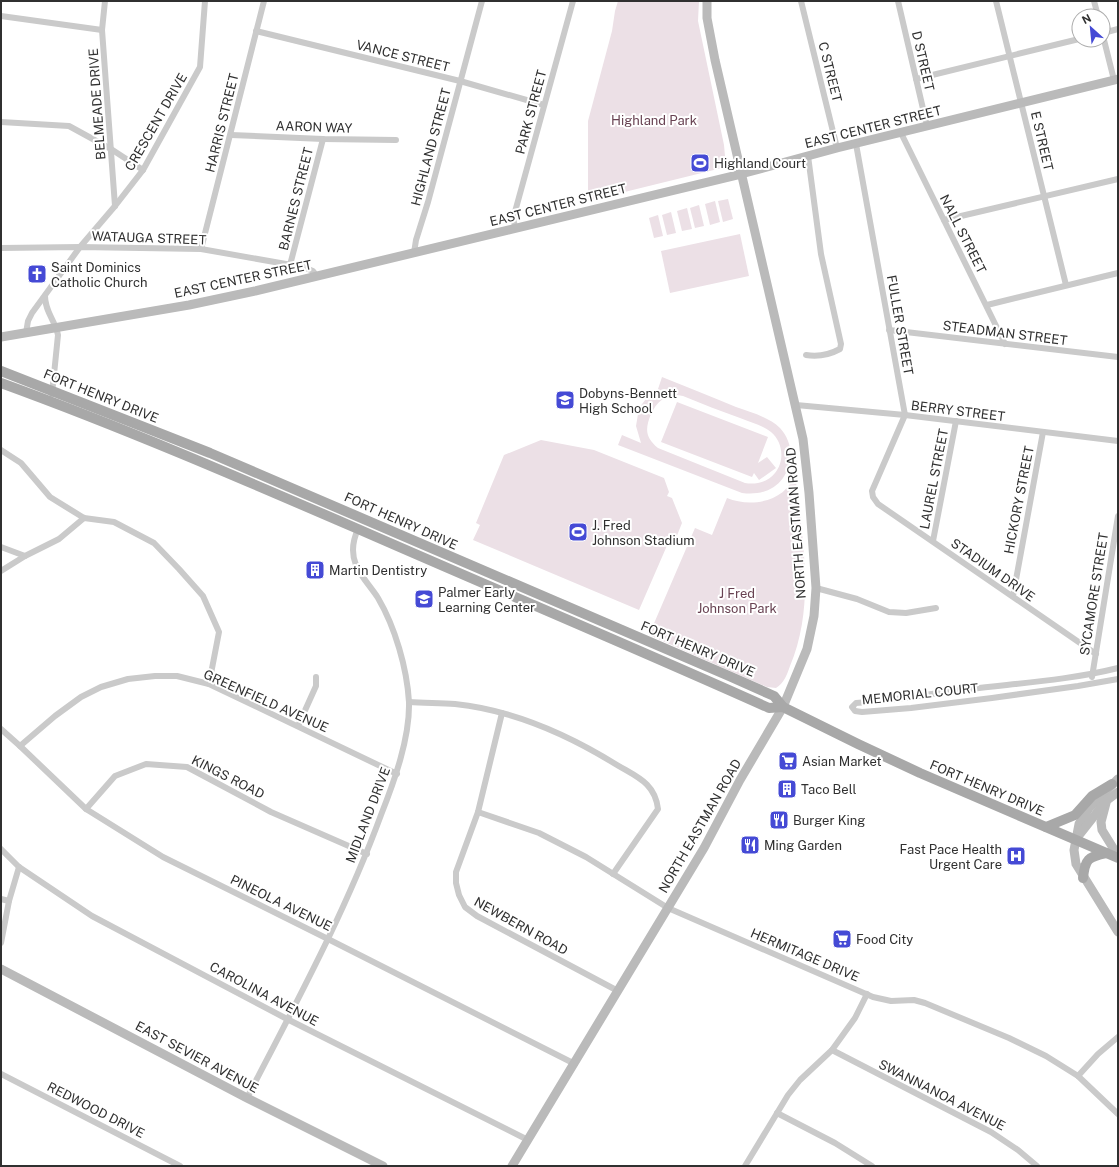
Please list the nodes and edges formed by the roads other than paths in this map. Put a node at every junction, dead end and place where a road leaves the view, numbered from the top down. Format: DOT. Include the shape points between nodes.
graph roads {
  1 [pos="105,1"];
  2 [pos="205,1"];
  3 [pos="264,1"];
  4 [pos="482,1"];
  5 [pos="573,1"];
  6 [pos="707,1"];
  7 [pos="801,1"];
  8 [pos="898,1"];
  9 [pos="996,1"];
  10 [pos="1,16"];
  11 [pos="102,30"];
  12 [pos="256,31"];
  13 [pos="1071,41"];
  14 [pos="1107,48"];
  15 [pos="1010,56"];
  16 [pos="916,79"];
  17 [pos="460,80"];
  18 [pos="1116,80"];
  19 [pos="1022,103"];
  20 [pos="544,106"];
  21 [pos="1,122"];
  22 [pos="927,126"];
  23 [pos="901,133"];
  24 [pos="231,135"];
  25 [pos="323,139"];
  26 [pos="396,140"];
  27 [pos="856,144"];
  28 [pos="837,148"];
  29 [pos="111,149"];
  30 [pos="808,156"];
  31 [pos="144,170"];
  32 [pos="741,174"];
  33 [pos="1118,179"];
  34 [pos="1044,197"];
  35 [pos="115,206"];
  36 [pos="944,220"];
  37 [pos="516,229"];
  38 [pos="80,247"];
  39 [pos="1,248"];
  40 [pos="201,249"];
  41 [pos="414,253"];
  42 [pos="290,265"];
  43 [pos="1118,273"];
  44 [pos="317,276"];
  45 [pos="1066,286"];
  46 [pos="45,296"];
  47 [pos="987,305"];
  48 [pos="57,328"];
  49 [pos="889,330"];
  50 [pos="26,333"];
  51 [pos="1,338"];
  52 [pos="1005,344"];
  53 [pos="806,355"];
  54 [pos="1118,357"];
  55 [pos="1,371"];
  56 [pos="1,384"];
  57 [pos="52,390"];
  58 [pos="51,402"];
  59 [pos="796,405"];
  60 [pos="905,415"];
  61 [pos="956,421"];
  62 [pos="1043,432"];
  63 [pos="1118,441"];
  64 [pos="1,450"];
  65 [pos="1118,516"];
  66 [pos="84,518"];
  67 [pos="358,529"];
  68 [pos="933,541"];
  69 [pos="1,546"];
  70 [pos="25,556"];
  71 [pos="1,571"];
  72 [pos="816,588"];
  73 [pos="1013,596"];
  74 [pos="936,608"];
  75 [pos="1096,654"];
  76 [pos="1118,668"];
  77 [pos="1092,674"];
  78 [pos="316,677"];
  79 [pos="1118,679"];
  80 [pos="209,684"];
  81 [pos="1092,684"];
  82 [pos="937,693"];
  83 [pos="409,702"];
  84 [pos="939,705"];
  85 [pos="783,708"];
  86 [pos="502,713"];
  87 [pos="298,726"];
  88 [pos="1,729"];
  89 [pos="20,746"];
  90 [pos="397,774"];
  91 [pos="1116,785"];
  92 [pos="1106,801"];
  93 [pos="86,809"];
  94 [pos="478,812"];
  95 [pos="1046,827"];
  96 [pos="1075,840"];
  97 [pos="1,849"];
  98 [pos="1106,852"];
  99 [pos="367,854"];
  100 [pos="1118,857"];
  101 [pos="19,867"];
  102 [pos="613,874"];
  103 [pos="1083,878"];
  104 [pos="1,899"];
  105 [pos="9,901"];
  106 [pos="668,908"];
  107 [pos="1118,932"];
  108 [pos="328,939"];
  109 [pos="1,943"];
  110 [pos="1,968"];
  111 [pos="618,991"];
  112 [pos="867,994"];
  113 [pos="288,1019"];
  114 [pos="1118,1037"];
  115 [pos="832,1050"];
  116 [pos="575,1064"];
  117 [pos="1,1074"];
  118 [pos="1078,1076"];
  119 [pos="247,1098"];
  120 [pos="777,1113"];
  121 [pos="1118,1114"];
  122 [pos="528,1140"];
  123 [pos="180,1166"];
  124 [pos="383,1166"];
  125 [pos="512,1166"];
  126 [pos="745,1166"];
  127 [pos="872,1166"];
  128 [pos="1037,1166"];
  1 -- 11 [label="street, BELMEADE DRIVE"];
  2 -- 31 [label="street, CRESCENT DRIVE" via="200,67"];
  3 -- 12 [label="street, HARRIS STREET"];
  4 -- 17 [label="street, HIGHLAND STREET"];
  5 -- 20 [label="street, PARK STREET"];
  6 -- 32 [label="street, NORTH EASTMAN ROAD" via="710,36"];
  7 -- 28 [label="street, C STREET"];
  8 -- 16 [label="street, D STREET"];
  9 -- 15 [label="street, E STREET"];
  10 -- 11 [label="street"];
  11 -- 29 [label="street, BELMEADE DRIVE"];
  12 -- 17 [label="street, VANCE STREET"];
  12 -- 24 [label="street, HARRIS STREET"];
  13 -- 15 [label="street"];
  14 -- 18 [label="street"];
  15 -- 16 [label="street"];
  15 -- 19 [label="street, E STREET"];
  16 -- 22 [label="street, D STREET"];
  17 -- 20 [label="street, VANCE STREET"];
  17 -- 41 [label="street, HIGHLAND STREET"];
  18 -- 19 [label="street, EAST CENTER STREET"];
  19 -- 22 [label="street, EAST CENTER STREET"];
  19 -- 34 [label="street, E STREET"];
  20 -- 37 [label="street, PARK STREET" via="513,219"];
  21 -- 29 [label="street" via="69,126"];
  22 -- 23 [label="street, EAST CENTER STREET"];
  23 -- 27 [label="street, EAST CENTER STREET"];
  23 -- 36 [label="street, NALL STREET"];
  24 -- 25 [label="street, AARON WAY"];
  24 -- 40 [label="street, HARRIS STREET"];
  25 -- 26 [label="street, AARON WAY"];
  25 -- 42 [label="street, BARNES STREET"];
  27 -- 28 [label="street, EAST CENTER STREET"];
  27 -- 49 [label="street, FULLER STREET"];
  28 -- 30 [label="street, EAST CENTER STREET"];
  29 -- 31 [label="street"];
  29 -- 35 [label="street, BELMEADE DRIVE"];
  30 -- 32 [label="street, EAST CENTER STREET"];
  30 -- 53 [label="street" via="821,254 841,344 840,349 833,353 820,357"];
  31 -- 35 [label="street, CRESCENT DRIVE"];
  32 -- 37 [label="street, EAST CENTER STREET"];
  32 -- 59 [label="street, NORTH EASTMAN ROAD"];
  33 -- 34 [label="street"];
  34 -- 36 [label="street"];
  34 -- 45 [label="street, E STREET"];
  35 -- 38 [label="street, CRESCENT DRIVE"];
  36 -- 47 [label="street, NALL STREET"];
  37 -- 41 [label="street, EAST CENTER STREET"];
  38 -- 39 [label="street, WATAUGA STREET"];
  38 -- 40 [label="street, WATAUGA STREET"];
  38 -- 46 [label="street, CRESCENT DRIVE"];
  40 -- 42 [label="street, WATAUGA STREET"];
  41 -- 44 [label="street, EAST CENTER STREET"];
  42 -- 44 [label="street, WATAUGA STREET" via="313,271"];
  43 -- 45 [label="street"];
  44 -- 48 [label="street, EAST CENTER STREET" via="255,292"];
  45 -- 47 [label="street"];
  46 -- 48 [label="street" via="47,311"];
  46 -- 50 [label="street, CRESCENT DRIVE" via="32,313"];
  47 -- 52 [label="street, NALL STREET"];
  48 -- 50 [label="street, EAST CENTER STREET"];
  48 -- 57 [label="street"];
  49 -- 52 [label="street, STEADMAN STREET"];
  49 -- 60 [label="street, FULLER STREET"];
  50 -- 51 [label="street, EAST CENTER STREET"];
  52 -- 54 [label="street, STEADMAN STREET"];
  55 -- 57 [label="main road, FORT HENRY DRIVE"];
  56 -- 58 [label="main road, FORT HENRY DRIVE"];
  57 -- 58 [label="street"];
  57 -- 85 [label="main road, FORT HENRY DRIVE" via="210,453 774,696"];
  58 -- 67 [label="main road, FORT HENRY DRIVE"];
  59 -- 60 [label="street, BERRY STREET"];
  59 -- 72 [label="street, NORTH EASTMAN ROAD" via="806,466"];
  60 -- 61 [label="street, BERRY STREET"];
  60 -- 68 [label="street, STADIUM DRIVE" via="872,491 872,497 878,504"];
  61 -- 62 [label="street, BERRY STREET"];
  61 -- 68 [label="street, LAUREL STREET"];
  62 -- 63 [label="street, BERRY STREET"];
  62 -- 73 [label="street, HICKORY STREET"];
  64 -- 66 [label="street" via="21,463 50,497"];
  65 -- 75 [label="street, SYCAMORE STREET"];
  66 -- 70 [label="street" via="59,539"];
  66 -- 80 [label="street" via="114,522 154,543 203,596 219,632"];
  67 -- 83 [label="street, MIDLAND DRIVE" via="353,552 356,564 391,626 402,655"];
  67 -- 85 [label="main road, FORT HENRY DRIVE" via="769,708"];
  68 -- 73 [label="street, STADIUM DRIVE"];
  69 -- 70 [label="street"];
  70 -- 71 [label="street"];
  72 -- 74 [label="street" via="857,599 889,612 906,613"];
  72 -- 85 [label="street, NORTH EASTMAN ROAD" via="810,640"];
  73 -- 75 [label="street, STADIUM DRIVE"];
  75 -- 77 [label="street, SYCAMORE STREET"];
  76 -- 77 [label="street, MEMORIAL COURT"];
  77 -- 81 [label="street, SYCAMORE STREET"];
  77 -- 82 [label="street, MEMORIAL COURT"];
  78 -- 87 [label="street" via="316,686"];
  79 -- 81 [label="street, MEMORIAL COURT"];
  80 -- 87 [label="street, GREENFIELD AVENUE"];
  80 -- 89 [label="street, GREENFIELD AVENUE" via="177,676 155,676 128,679 101,687 55,716"];
  81 -- 84 [label="street, MEMORIAL COURT"];
  82 -- 84 [label="street"];
  82 -- 84 [label="street, MEMORIAL COURT" via="856,703 852,708 855,712 862,712"];
  83 -- 86 [label="street" via="455,704"];
  83 -- 90 [label="street, MIDLAND DRIVE"];
  85 -- 95 [label="main road, FORT HENRY DRIVE" via="920,773"];
  85 -- 106 [label="street, NORTH EASTMAN ROAD"];
  86 -- 94 [label="street, NEWBERN ROAD"];
  86 -- 102 [label="street" via="570,738 650,787 658,809"];
  87 -- 90 [label="street, GREENFIELD AVENUE"];
  88 -- 89 [label="street, PINEOLA AVENUE"];
  89 -- 93 [label="street, PINEOLA AVENUE"];
  90 -- 99 [label="street, MIDLAND DRIVE"];
  91 -- 92 [label="street"];
  91 -- 95 [label="main road" via="1092,796 1075,815"];
  91 -- 96 [label="street" via="1089,808"];
  92 -- 96 [label="street"];
  92 -- 100 [label="street" via="1101,822 1102,830"];
  93 -- 99 [label="street, KINGS ROAD" via="115,776 146,764 187,767 271,812"];
  93 -- 108 [label="street, PINEOLA AVENUE" via="163,857"];
  94 -- 102 [label="street, HERMITAGE DRIVE" via="561,843"];
  94 -- 111 [label="street, NEWBERN ROAD" via="456,872 459,895 465,907 477,916"];
  95 -- 96 [label="main road, FORT HENRY DRIVE"];
  96 -- 98 [label="main road, FORT HENRY DRIVE"];
  96 -- 103 [label="street" via="1076,864"];
  97 -- 101 [label="street, CAROLINA AVENUE"];
  98 -- 100 [label="main road, FORT HENRY DRIVE"];
  98 -- 103 [label="main road" via="1089,858"];
  99 -- 108 [label="street, MIDLAND DRIVE"];
  101 -- 105 [label="street"];
  101 -- 113 [label="street, CAROLINA AVENUE" via="92,916"];
  102 -- 106 [label="street, HERMITAGE DRIVE"];
  103 -- 107 [label="street"];
  104 -- 105 [label="street"];
  105 -- 109 [label="street"];
  106 -- 111 [label="street, NORTH EASTMAN ROAD"];
  106 -- 112 [label="street, HERMITAGE DRIVE"];
  108 -- 113 [label="street, MIDLAND DRIVE"];
  108 -- 116 [label="street, PINEOLA AVENUE"];
  110 -- 119 [label="street, EAST SEVIER AVENUE"];
  111 -- 116 [label="street, NORTH EASTMAN ROAD"];
  112 -- 115 [label="street" via="855,1018"];
  112 -- 118 [label="street, HERMITAGE DRIVE" via="891,1001 914,1000 935,1006 1032,1048"];
  113 -- 119 [label="street, MIDLAND DRIVE"];
  113 -- 122 [label="street, CAROLINA AVENUE"];
  114 -- 118 [label="street"];
  115 -- 120 [label="street" via="800,1080"];
  115 -- 128 [label="street, SWANNANOA AVENUE" via="991,1132"];
  116 -- 122 [label="street, NORTH EASTMAN ROAD"];
  117 -- 123 [label="street, REDWOOD DRIVE"];
  118 -- 121 [label="street, HERMITAGE DRIVE"];
  119 -- 124 [label="street, EAST SEVIER AVENUE"];
  120 -- 126 [label="street"];
  120 -- 127 [label="street" via="835,1143"];
  122 -- 125 [label="street, NORTH EASTMAN ROAD"];
}
